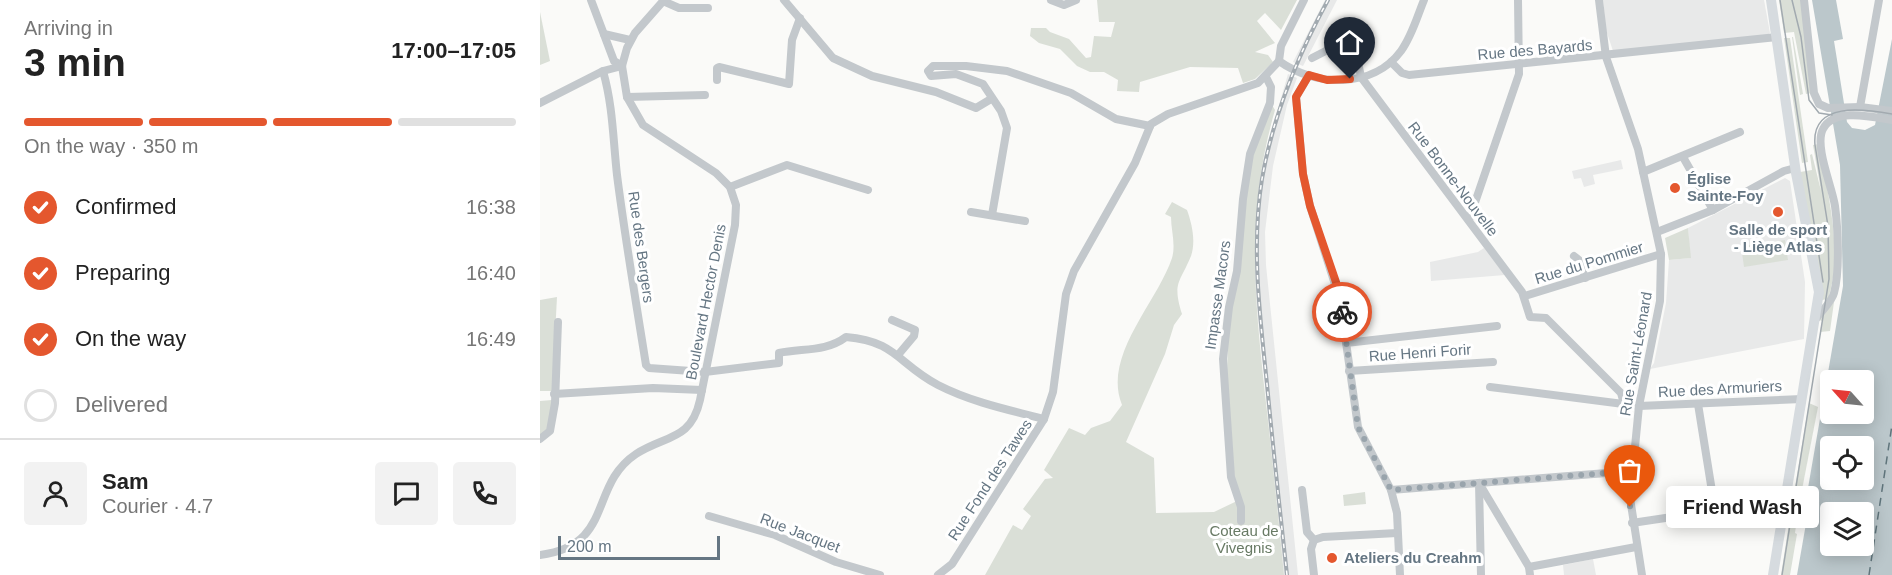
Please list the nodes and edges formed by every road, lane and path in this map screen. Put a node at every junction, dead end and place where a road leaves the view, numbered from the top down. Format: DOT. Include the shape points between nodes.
graph roads {
  1 [pos="591,0"];
  2 [pos="664,0"];
  3 [pos="784,0"];
  4 [pos="1052,0"];
  5 [pos="1076,0"];
  6 [pos="1304,0"];
  7 [pos="1424,0"];
  8 [pos="1518,0"];
  9 [pos="1599,0"];
  10 [pos="1772,0"];
  11 [pos="1804,0"];
  12 [pos="1879,0"];
  13 [pos="708,8"];
  14 [pos="800,18"];
  15 [pos="604,34"];
  16 [pos="1777,37"];
  17 [pos="630,40"];
  18 [pos="1606,57"];
  19 [pos="1312,58"];
  20 [pos="1391,62"];
  21 [pos="1282,63"];
  22 [pos="1519,65"];
  23 [pos="622,66"];
  24 [pos="603,71"];
  25 [pos="1307,75"];
  26 [pos="1266,77"];
  27 [pos="1360,77"];
  28 [pos="717,80"];
  29 [pos="705,95"];
  30 [pos="627,97"];
  31 [pos="991,99"];
  32 [pos="540,103"];
  33 [pos="1860,107"];
  34 [pos="1892,111"];
  35 [pos="1849,112"];
  36 [pos="1873,112"];
  37 [pos="1892,120"];
  38 [pos="1150,126"];
  39 [pos="1740,132"];
  40 [pos="1683,157"];
  41 [pos="1796,168"];
  42 [pos="1643,172"];
  43 [pos="730,186"];
  44 [pos="868,190"];
  45 [pos="1713,210"];
  46 [pos="971,212"];
  47 [pos="992,215"];
  48 [pos="1469,220"];
  49 [pos="1025,221"];
  50 [pos="1657,232"];
  51 [pos="1810,247"];
  52 [pos="1661,254"];
  53 [pos="1574,256"];
  54 [pos="1585,278"];
  55 [pos="1811,281"];
  56 [pos="1525,296"];
  57 [pos="1823,302"];
  58 [pos="892,320"];
  59 [pos="558,322"];
  60 [pos="1814,325"];
  61 [pos="1497,326"];
  62 [pos="1346,343"];
  63 [pos="898,355"];
  64 [pos="1493,362"];
  65 [pos="1349,371"];
  66 [pos="705,372"];
  67 [pos="1490,387"];
  68 [pos="702,390"];
  69 [pos="554,394"];
  70 [pos="1802,399"];
  71 [pos="1624,404"];
  72 [pos="1698,404"];
  73 [pos="1639,406"];
  74 [pos="1044,419"];
  75 [pos="540,439"];
  76 [pos="1632,471"];
  77 [pos="1479,483"];
  78 [pos="1302,490"];
  79 [pos="1391,490"];
  80 [pos="1785,500"];
  81 [pos="1715,510"];
  82 [pos="709,516"];
  83 [pos="1241,521"];
  84 [pos="1632,523"];
  85 [pos="1397,533"];
  86 [pos="1314,540"];
  87 [pos="1636,547"];
  88 [pos="540,555"];
  89 [pos="1529,571"];
  90 [pos="880,575"];
  91 [pos="938,575"];
  92 [pos="1314,575"];
  93 [pos="1400,575"];
  94 [pos="1481,575"];
  95 [pos="1642,575"];
  96 [pos="1773,575"];
  1 -- 15 [label="street"];
  2 -- 13 [label="street" via="679,8"];
  2 -- 17 [label="street"];
  3 -- 14 [label="street"];
  4 -- 5 [label="street" via="1064,4"];
  6 -- 21 [label="street" via="1281,46"];
  7 -- 20 [label="street" via="1407,41"];
  8 -- 22 [label="street"];
  9 -- 18 [label="street, Rue Saint-Léonard"];
  10 -- 16 [label="main road"];
  11 -- 35 [label="street" via="1814,93 1819,104"];
  12 -- 33 [label="street"];
  14 -- 28 [label="street" via="792,40 789,84 719,68"];
  14 -- 31 [label="street" via="827,53 856,70 950,96 976,108"];
  15 -- 17 [label="street"];
  15 -- 23 [label="street" via="614,61"];
  16 -- 18 [label="street, Rue des Bayards"];
  16 -- 41 [label="main road"];
  17 -- 23 [label="street"];
  18 -- 22 [label="street, Rue des Bayards"];
  18 -- 42 [label="street, Rue Saint-Léonard" via="1628,114"];
  19 -- 27 [label="street" via="1353,37"];
  20 -- 22 [label="street, Rue des Bayards" via="1402,74 1409,75"];
  20 -- 27 [label="street"];
  21 -- 25 [label="street"];
  21 -- 26 [label="street"];
  22 -- 48 [label="street"];
  23 -- 24 [label="street"];
  23 -- 30 [label="street"];
  24 -- 32 [label="street"];
  24 -- 66 [label="street, Rue des Bergers" via="612,101 617,176 646,365 659,370"];
  25 -- 27 [label="street" via="1337,80"];
  25 -- 62 [label="street" via="1296,97 1303,174 1338,288"];
  26 -- 38 [label="street" via="1248,88 1168,114"];
  26 -- 83 [label="street, Impasse Macors" via="1271,87 1270,102 1250,154 1223,359 1231,477 1241,507"];
  27 -- 48 [label="street, Rue Bonne-Nouvelle"];
  29 -- 30 [label="street"];
  30 -- 43 [label="street" via="643,125 716,172"];
  31 -- 38 [label="street" via="991,93 982,84 956,74 931,76 928,69 944,66 1007,71 1071,93 1116,119"];
  31 -- 47 [label="street" via="1007,128"];
  33 -- 35 [label="street"];
  33 -- 36 [label="street"];
  34 -- 36 [label="street"];
  35 -- 36 [label="street"];
  35 -- 57 [label="street" via="1831,120 1820,139 1836,221 1834,295"];
  36 -- 37 [label="street"];
  38 -- 74 [label="street, Rue Fond des Tawes" via="1135,163 1074,271 1066,294 1053,392"];
  39 -- 40 [label="street"];
  40 -- 42 [label="street"];
  40 -- 45 [label="street"];
  41 -- 45 [label="street"];
  41 -- 51 [label="main road"];
  42 -- 50 [label="street, Rue Saint-Léonard"];
  43 -- 44 [label="street" via="787,165"];
  43 -- 66 [label="street, Boulevard Hector Denis" via="736,206 735,225"];
  45 -- 50 [label="street"];
  46 -- 47 [label="street"];
  47 -- 49 [label="street"];
  48 -- 56 [label="street, Rue Bonne-Nouvelle"];
  50 -- 52 [label="street, Rue Saint-Léonard"];
  51 -- 55 [label="main road"];
  51 -- 57 [label="main road"];
  52 -- 54 [label="street, Rue du Pommier"];
  52 -- 73 [label="street, Rue Saint-Léonard" via="1659,309"];
  53 -- 54 [label="street"];
  54 -- 56 [label="street, Rue du Pommier"];
  55 -- 57 [label="street"];
  55 -- 60 [label="main road"];
  56 -- 71 [label="street" via="1530,317 1546,318 1621,393"];
  57 -- 60 [label="main road"];
  58 -- 63 [label="street" via="915,330"];
  59 -- 69 [label="street"];
  60 -- 70 [label="main road"];
  61 -- 62 [label="street"];
  62 -- 65 [label="street"];
  63 -- 66 [label="street" via="871,340 846,337 823,348 779,353 779,363"];
  63 -- 74 [label="street" via="905,364 939,385 981,402"];
  64 -- 65 [label="street, Rue Henri Forir"];
  65 -- 79 [label="street" via="1358,427"];
  66 -- 68 [label="street, Boulevard Hector Denis"];
  67 -- 71 [label="street, Rue des Armuriers"];
  68 -- 69 [label="street" via="653,388"];
  68 -- 88 [label="street, Boulevard Hector Denis" via="696,413 684,430 638,453 618,471 588,532 566,550"];
  69 -- 75 [label="street" via="550,431"];
  70 -- 72 [label="street, Rue des Armuriers"];
  70 -- 80 [label="main road"];
  71 -- 73 [label="street, Rue des Armuriers"];
  72 -- 73 [label="street, Rue des Armuriers"];
  72 -- 81 [label="street"];
  73 -- 76 [label="street, Rue Saint-Léonard"];
  74 -- 91 [label="street, Rue Fond des Tawes" via="952,564"];
  76 -- 77 [label="street"];
  76 -- 84 [label="street, Rue Saint-Léonard"];
  77 -- 79 [label="street"];
  77 -- 89 [label="street"];
  77 -- 94 [label="street"];
  78 -- 86 [label="street" via="1307,532"];
  79 -- 85 [label="street"];
  80 -- 81 [label="street"];
  80 -- 96 [label="main road"];
  81 -- 84 [label="street"];
  82 -- 90 [label="street, Rue Jacquet" via="775,535"];
  84 -- 87 [label="street, Rue Saint-Léonard"];
  85 -- 86 [label="street"];
  85 -- 93 [label="street"];
  86 -- 92 [label="street"];
  87 -- 89 [label="street"];
  87 -- 95 [label="street, Rue Saint-Léonard"];
}
